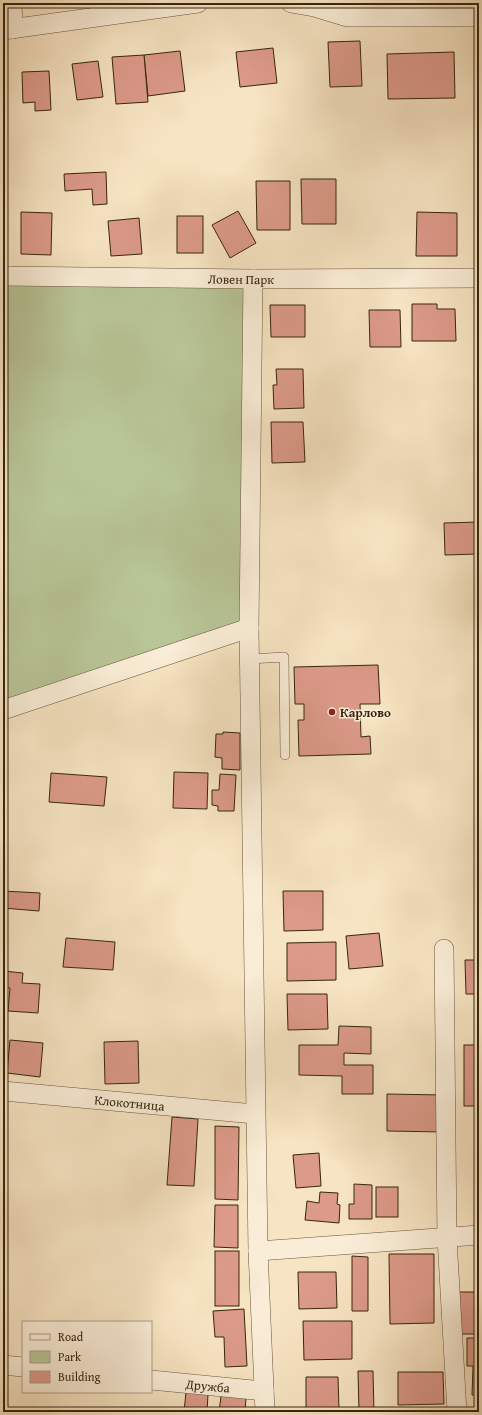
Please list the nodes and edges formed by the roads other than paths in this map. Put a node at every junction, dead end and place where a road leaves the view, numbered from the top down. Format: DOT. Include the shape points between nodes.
graph roads {
  1 [pos="12,3"];
  2 [pos="198,3"];
  3 [pos="291,3"];
  4 [pos="312,5"];
  5 [pos="479,17"];
  6 [pos="8,30"];
  7 [pos="3,276"];
  8 [pos="479,278"];
  9 [pos="253,279"];
  10 [pos="249,628"];
  11 [pos="250,659"];
  12 [pos="3,710"];
  13 [pos="285,755"];
  14 [pos="444,949"];
  15 [pos="3,1091"];
  16 [pos="255,1114"];
  17 [pos="479,1235"];
  18 [pos="447,1238"];
  19 [pos="258,1251"];
  20 [pos="3,1365"];
  21 [pos="22,1367"];
  22 [pos="152,1380"];
  23 [pos="264,1391"];
  24 [pos="264,1412"];
  25 [pos="457,1412"];
  1 -- 6 [label="street"];
  2 -- 6 [label="street"];
  3 -- 4 [label="street"];
  4 -- 5 [label="street" via="347,17"];
  7 -- 9 [label="street, Ловен Парк"];
  8 -- 9 [label="street, Ловен Парк"];
  9 -- 10 [label="street"];
  10 -- 11 [label="street"];
  10 -- 12 [label="street"];
  11 -- 13 [label="lane" via="284,657"];
  11 -- 16 [label="street"];
  14 -- 18 [label="street"];
  15 -- 16 [label="street, Клокотница"];
  16 -- 19 [label="street"];
  17 -- 18 [label="street"];
  18 -- 19 [label="street"];
  18 -- 25 [label="street"];
  19 -- 23 [label="street"];
  20 -- 21 [label="street"];
  22 -- 23 [label="street, Дружба"];
  23 -- 24 [label="street"];
}
